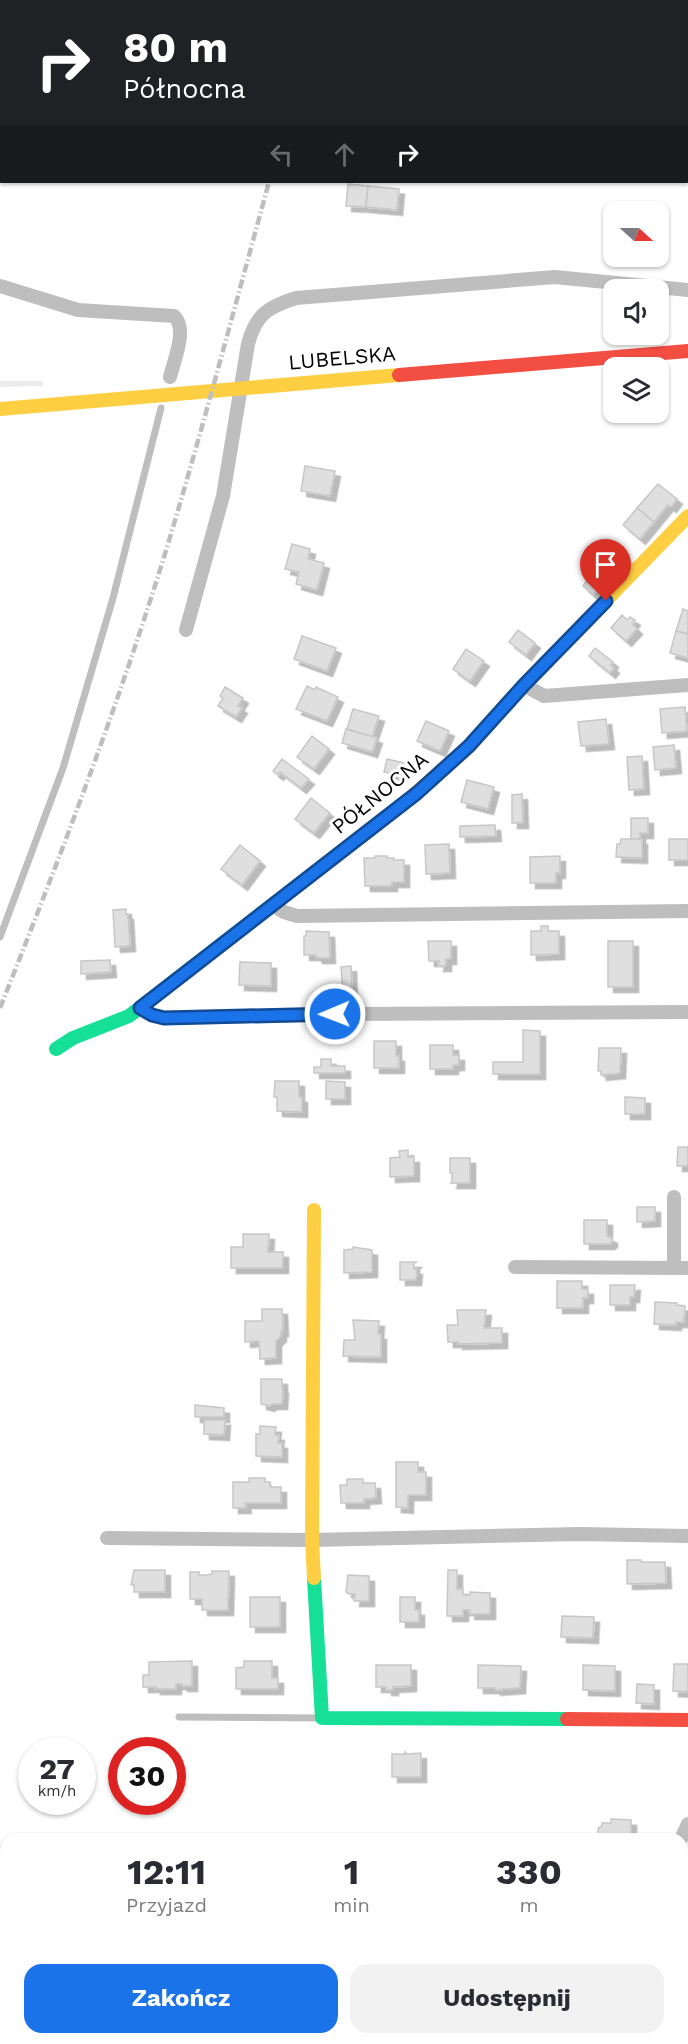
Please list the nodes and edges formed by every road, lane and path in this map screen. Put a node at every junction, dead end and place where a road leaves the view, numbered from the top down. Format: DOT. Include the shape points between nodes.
graph roads {
  1 [pos="0,286"];
  2 [pos="688,290"];
  3 [pos="688,351"];
  4 [pos="170,377"];
  5 [pos="161,408"];
  6 [pos="0,409"];
  7 [pos="688,516"];
  8 [pos="186,630"];
  9 [pos="688,684"];
  10 [pos="524,685"];
  11 [pos="273,905"];
  12 [pos="688,911"];
  13 [pos="0,937"];
  14 [pos="140,1008"];
  15 [pos="688,1012"];
  16 [pos="56,1049"];
  17 [pos="674,1197"];
  18 [pos="314,1210"];
  19 [pos="515,1267"];
  20 [pos="681,1267"];
  21 [pos="688,1536"];
  22 [pos="107,1538"];
  23 [pos="312,1540"];
  24 [pos="179,1717"];
  25 [pos="322,1718"];
  26 [pos="688,1720"];
  1 -- 4 [label="street" via="78,310 174,316 180,325 180,338"];
  2 -- 8 [label="street" via="555,277 296,298 275,305 252,328 223,496"];
  3 -- 6 [label="main road, LUBELSKA"];
  5 -- 13 [label="lane" via="80,713"];
  7 -- 10 [label="main road, PÓŁNOCNA"];
  9 -- 10 [label="street" via="544,696"];
  10 -- 11 [label="main road, PÓŁNOCNA" via="469,746 417,793"];
  11 -- 12 [label="street" via="297,916"];
  11 -- 14 [label="main road, PÓŁNOCNA"];
  14 -- 15 [label="street" via="164,1018"];
  14 -- 16 [label="main road, PÓŁNOCNA" via="118,1022 67,1040"];
  17 -- 20 [label="street"];
  18 -- 23 [label="main road"];
  19 -- 20 [label="street"];
  21 -- 23 [label="street" via="536,1534"];
  22 -- 23 [label="street"];
  23 -- 25 [label="main road"];
  24 -- 25 [label="lane"];
  25 -- 26 [label="main road"];
}
